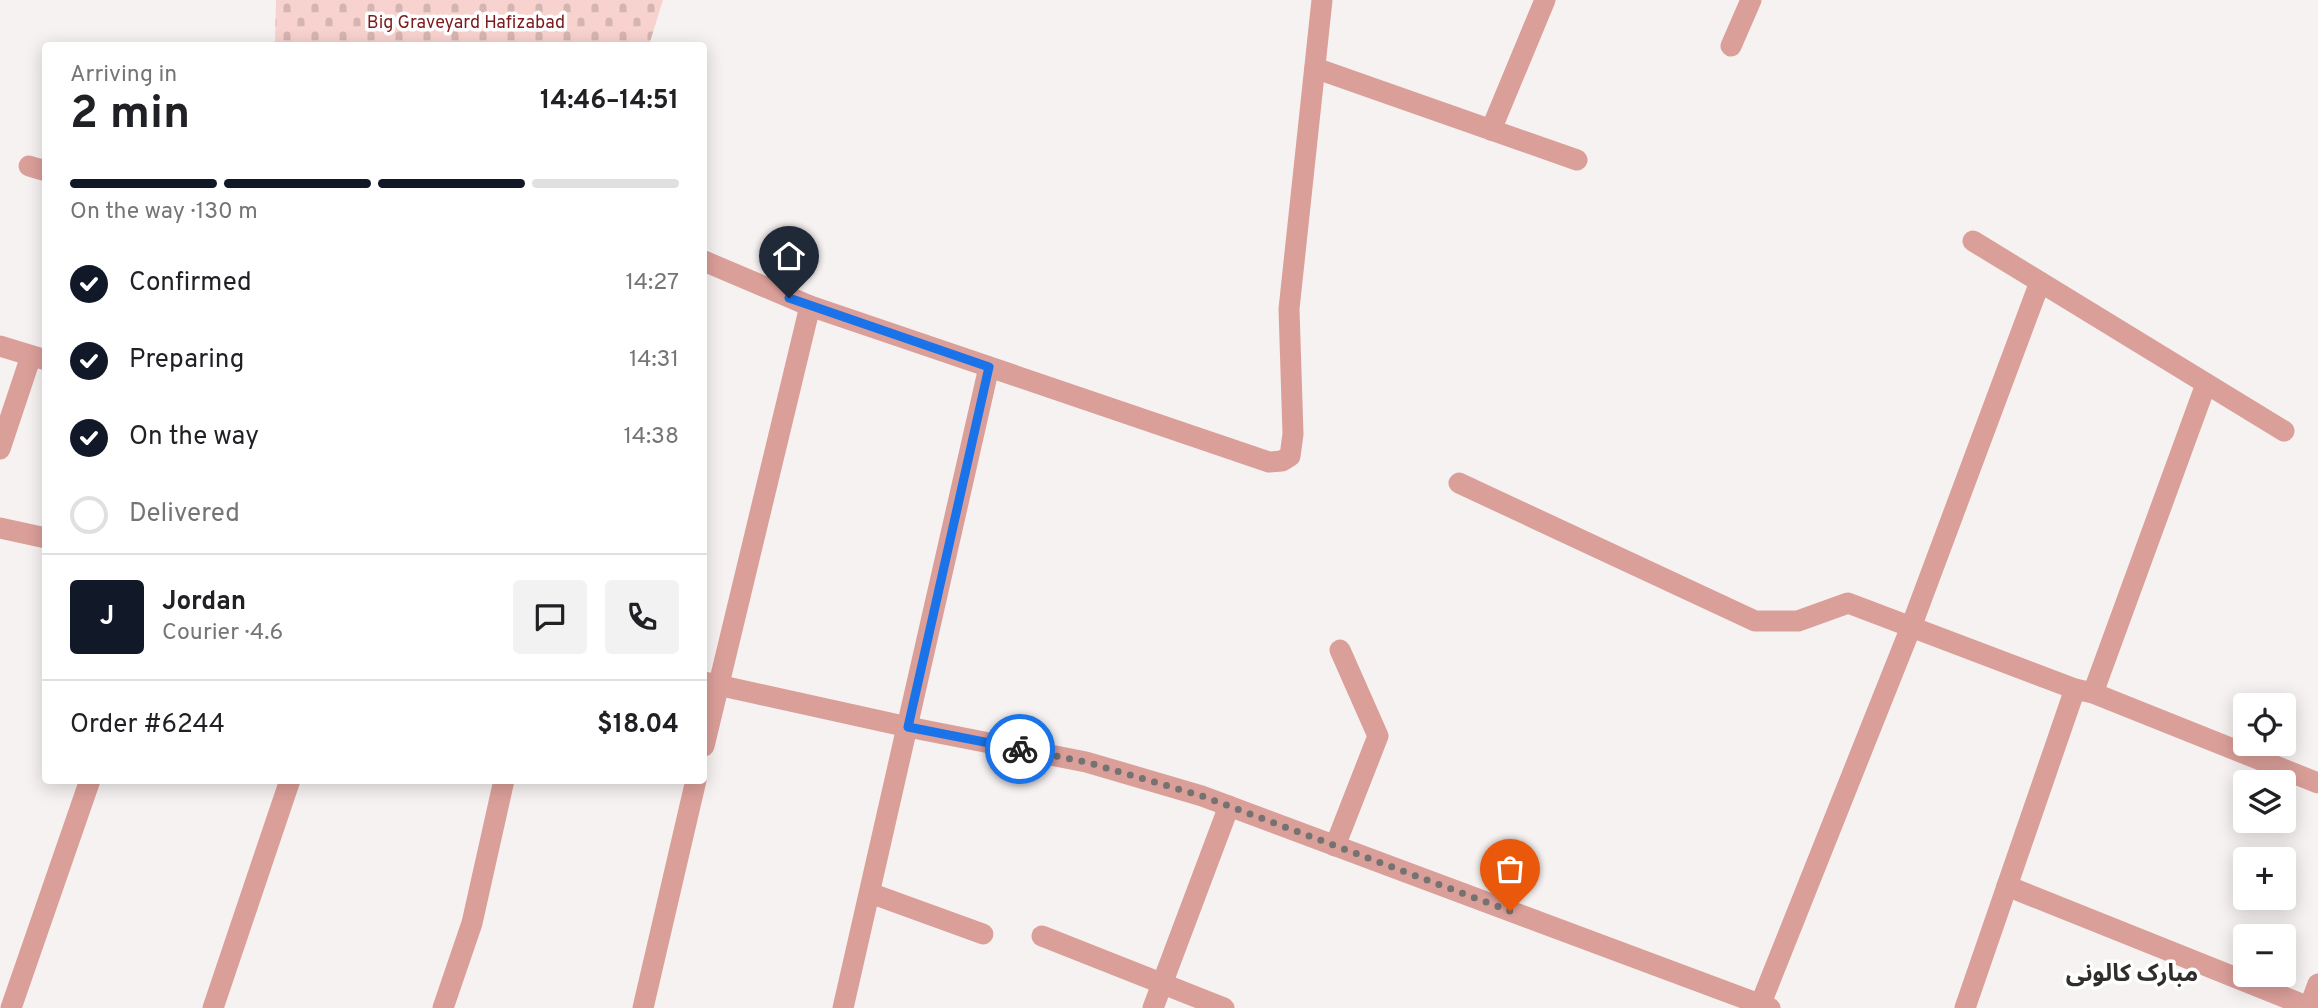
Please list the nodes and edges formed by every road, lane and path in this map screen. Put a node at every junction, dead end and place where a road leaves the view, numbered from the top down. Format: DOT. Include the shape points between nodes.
graph roads {
  1 [pos="1322,0"];
  2 [pos="1545,0"];
  3 [pos="1751,0"];
  4 [pos="1731,46"];
  5 [pos="1315,68"];
  6 [pos="1491,130"];
  7 [pos="1577,160"];
  8 [pos="1973,241"];
  9 [pos="707,264"];
  10 [pos="2040,282"];
  11 [pos="810,306"];
  12 [pos="0,346"];
  13 [pos="38,358"];
  14 [pos="989,367"];
  15 [pos="2206,384"];
  16 [pos="2284,431"];
  17 [pos="0,449"];
  18 [pos="1459,483"];
  19 [pos="0,528"];
  20 [pos="42,537"];
  21 [pos="1911,627"];
  22 [pos="1340,650"];
  23 [pos="710,684"];
  24 [pos="2084,691"];
  25 [pos="707,715"];
  26 [pos="908,727"];
  27 [pos="2318,783"];
  28 [pos="89,784"];
  29 [pos="289,784"];
  30 [pos="503,784"];
  31 [pos="695,784"];
  32 [pos="1229,806"];
  33 [pos="1335,846"];
  34 [pos="2007,886"];
  35 [pos="870,893"];
  36 [pos="983,934"];
  37 [pos="1042,936"];
  38 [pos="1163,984"];
  39 [pos="2313,998"];
  40 [pos="1763,1007"];
  41 [pos="11,1008"];
  42 [pos="213,1008"];
  43 [pos="443,1008"];
  44 [pos="643,1008"];
  45 [pos="843,1008"];
  46 [pos="1153,1008"];
  47 [pos="1224,1008"];
  48 [pos="1965,1008"];
  1 -- 5 [label="street"];
  2 -- 6 [label="street"];
  3 -- 4 [label="street"];
  5 -- 6 [label="street"];
  5 -- 14 [label="street" via="1289,309 1290,456 1269,462"];
  6 -- 7 [label="street"];
  8 -- 10 [label="street"];
  9 -- 11 [label="street"];
  10 -- 15 [label="street"];
  10 -- 21 [label="street"];
  11 -- 14 [label="street"];
  11 -- 23 [label="street"];
  12 -- 13 [label="street"];
  13 -- 17 [label="street"];
  14 -- 26 [label="street"];
  15 -- 16 [label="street"];
  15 -- 24 [label="street"];
  18 -- 21 [label="street" via="1755,621 1798,621 1847,603"];
  19 -- 20 [label="street"];
  21 -- 24 [label="street"];
  21 -- 40 [label="street"];
  22 -- 33 [label="street" via="1378,736"];
  23 -- 25 [label="street"];
  23 -- 26 [label="street"];
  24 -- 27 [label="street"];
  24 -- 34 [label="street"];
  26 -- 32 [label="street" via="1086,762"];
  26 -- 35 [label="street"];
  28 -- 41 [label="street"];
  29 -- 42 [label="street"];
  30 -- 43 [label="street" via="472,923"];
  31 -- 44 [label="street"];
  32 -- 33 [label="street"];
  32 -- 38 [label="street"];
  33 -- 40 [label="street"];
  34 -- 39 [label="street"];
  34 -- 48 [label="street"];
  35 -- 36 [label="street"];
  35 -- 45 [label="street"];
  37 -- 38 [label="street"];
  38 -- 46 [label="street"];
  38 -- 47 [label="street"];
}
